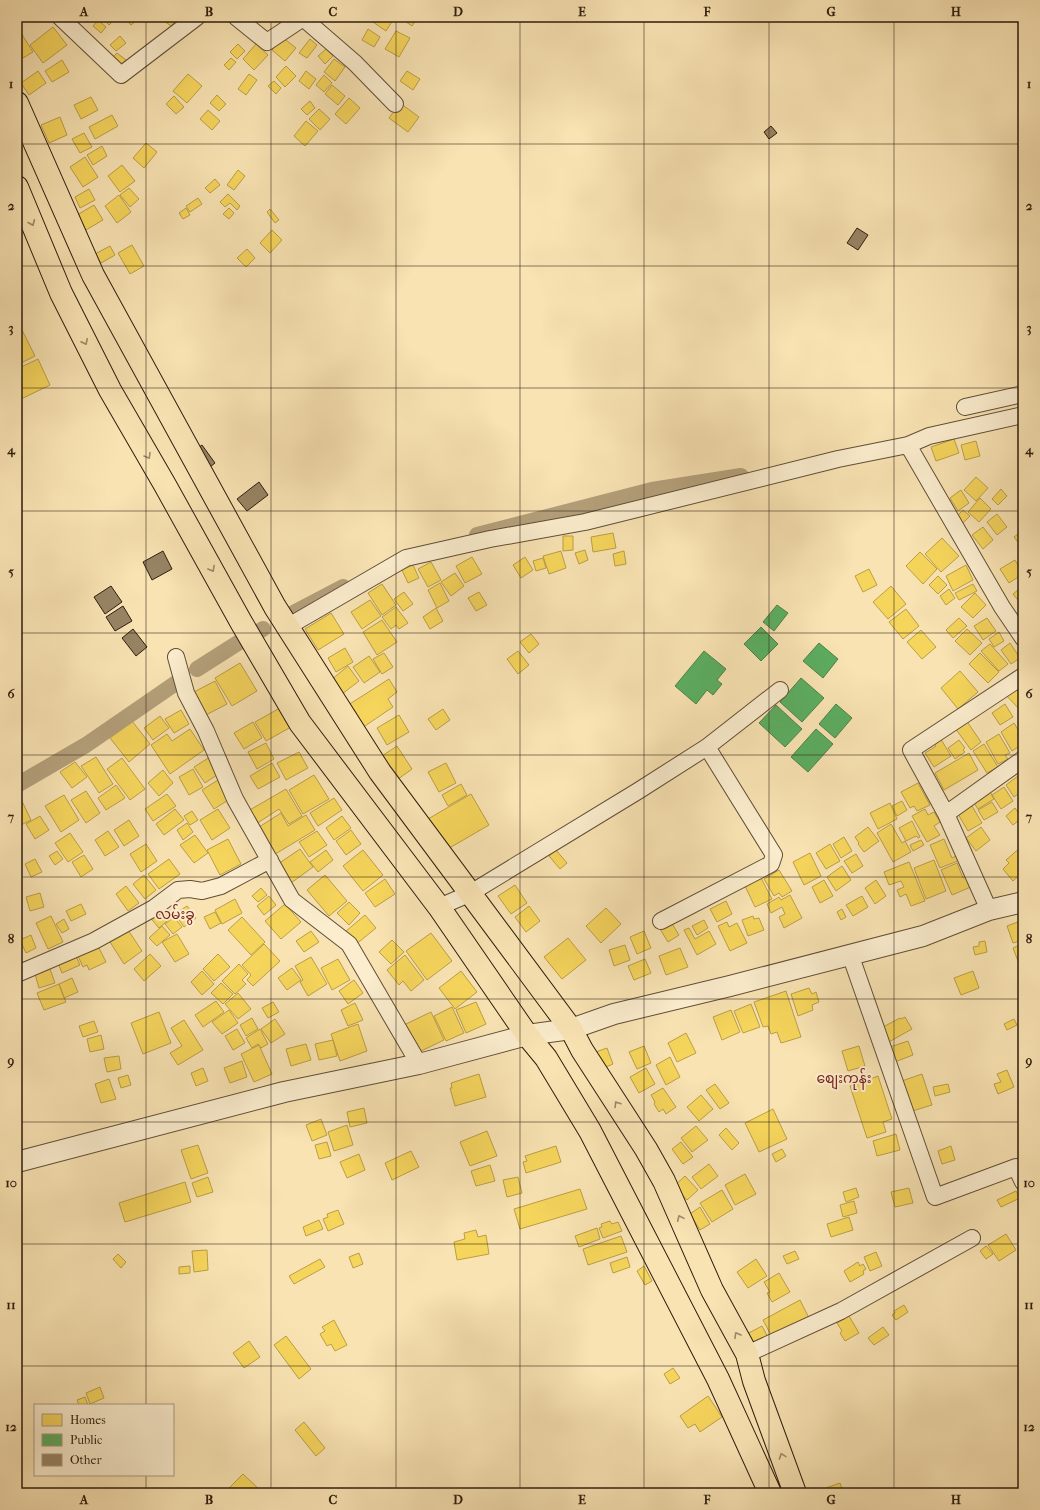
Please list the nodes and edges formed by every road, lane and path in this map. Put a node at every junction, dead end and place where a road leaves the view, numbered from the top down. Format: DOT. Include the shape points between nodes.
graph roads {
  1 [pos="60,17"];
  2 [pos="197,17"];
  3 [pos="236,17"];
  4 [pos="17,103"];
  5 [pos="395,104"];
  6 [pos="17,188"];
  7 [pos="1023,394"];
  8 [pos="965,407"];
  9 [pos="1023,415"];
  10 [pos="908,445"];
  11 [pos="291,632"];
  12 [pos="1022,635"];
  13 [pos="176,657"];
  14 [pos="1023,676"];
  15 [pos="780,690"];
  16 [pos="707,747"];
  17 [pos="1023,759"];
  18 [pos="946,814"];
  19 [pos="270,860"];
  20 [pos="469,894"];
  21 [pos="1023,902"];
  22 [pos="439,908"];
  23 [pos="989,910"];
  24 [pos="661,921"];
  25 [pos="850,954"];
  26 [pos="17,974"];
  27 [pos="571,1029"];
  28 [pos="527,1035"];
  29 [pos="420,1064"];
  30 [pos="17,1162"];
  31 [pos="1019,1166"];
  32 [pos="1023,1182"];
  33 [pos="972,1238"];
  34 [pos="747,1354"];
  35 [pos="770,1493"];
  36 [pos="795,1493"];
  1 -- 2 [label="street" via="121,74"];
  3 -- 5 [label="street" via="267,42 303,18 355,63"];
  4 -- 11 [label="highway" via="93,275"];
  6 -- 22 [label="highway, one-way" via="61,294 110,390 300,723"];
  7 -- 8 [label="street"];
  9 -- 10 [label="street" via="929,436"];
  10 -- 11 [label="street" via="838,459 585,522 490,539 406,558 294,623"];
  10 -- 12 [label="street" via="1002,607"];
  11 -- 20 [label="highway" via="380,772"];
  13 -- 19 [label="street" via="186,692 235,799"];
  14 -- 18 [label="street" via="911,750"];
  15 -- 16 [label="street"];
  16 -- 20 [label="street"];
  16 -- 24 [label="street" via="774,855 771,864"];
  17 -- 18 [label="street"];
  18 -- 23 [label="street"];
  19 -- 26 [label="street" via="220,886 202,892 190,888 178,890 154,908 94,941"];
  19 -- 29 [label="street" via="292,900 349,944"];
  20 -- 22 [label="street"];
  20 -- 27 [label="highway"];
  21 -- 23 [label="street"];
  22 -- 28 [label="highway"];
  23 -- 25 [label="street" via="923,936"];
  25 -- 27 [label="street" via="614,1014"];
  25 -- 31 [label="street" via="935,1197"];
  27 -- 28 [label="street"];
  34 -- 27 [label="highway, one-way" via="712,1290 664,1181"];
  28 -- 29 [label="street"];
  28 -- 35 [label="highway" via="546,1058 590,1131 718,1379"];
  29 -- 30 [label="street" via="284,1092"];
  31 -- 32 [label="street"];
  33 -- 34 [label="street" via="841,1311"];
  36 -- 34 [label="highway, one-way" via="754,1381"];
}
